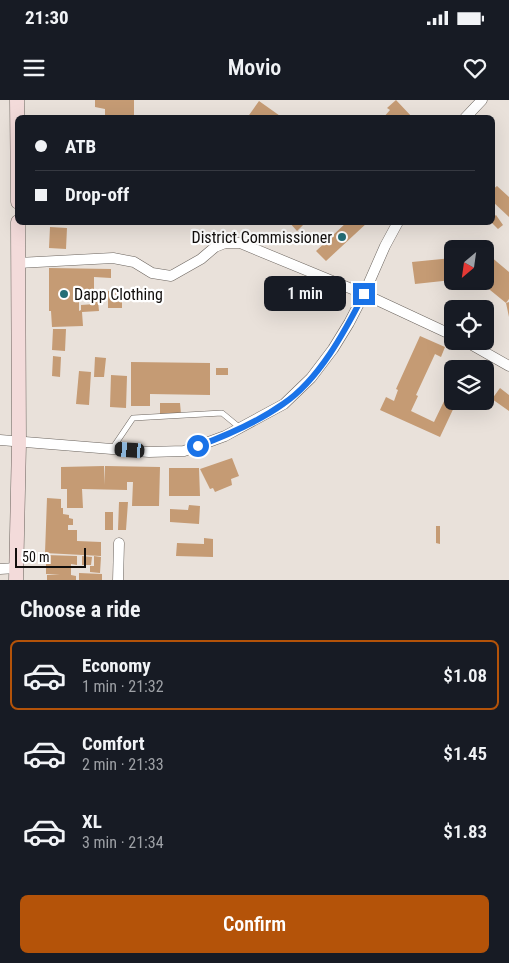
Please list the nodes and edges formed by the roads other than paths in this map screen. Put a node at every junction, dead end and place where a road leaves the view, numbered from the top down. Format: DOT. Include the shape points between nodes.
graph roads {
  1 [pos="17,100"];
  2 [pos="482,100"];
  3 [pos="17,115"];
  4 [pos="468,115"];
  5 [pos="18,225"];
  6 [pos="396,225"];
  7 [pos="18,263"];
  8 [pos="364,294"];
  9 [pos="444,331"];
  10 [pos="481,350"];
  11 [pos="509,366"];
  12 [pos="240,428"];
  13 [pos="0,440"];
  14 [pos="19,443"];
  15 [pos="112,449"];
  16 [pos="119,543"];
  17 [pos="0,569"];
  18 [pos="16,574"];
  19 [pos="118,580"];
  1 -- 3 [label="main road"];
  2 -- 4 [label="street"];
  5 -- 7 [label="main road"];
  6 -- 8 [label="street"];
  7 -- 8 [label="street" via="113,258 134,262 152,273 171,276 225,242 240,243"];
  7 -- 14 [label="main road"];
  8 -- 9 [label="street"];
  8 -- 12 [label="street" via="341,336 311,378 284,404"];
  10 -- 11 [label="street"];
  12 -- 15 [label="street" via="184,451"];
  12 -- 15 [label="lane" via="222,413 134,418"];
  13 -- 14 [label="street"];
  14 -- 15 [label="street"];
  14 -- 18 [label="main road"];
  16 -- 19 [label="street"];
  17 -- 18 [label="street"];
}
